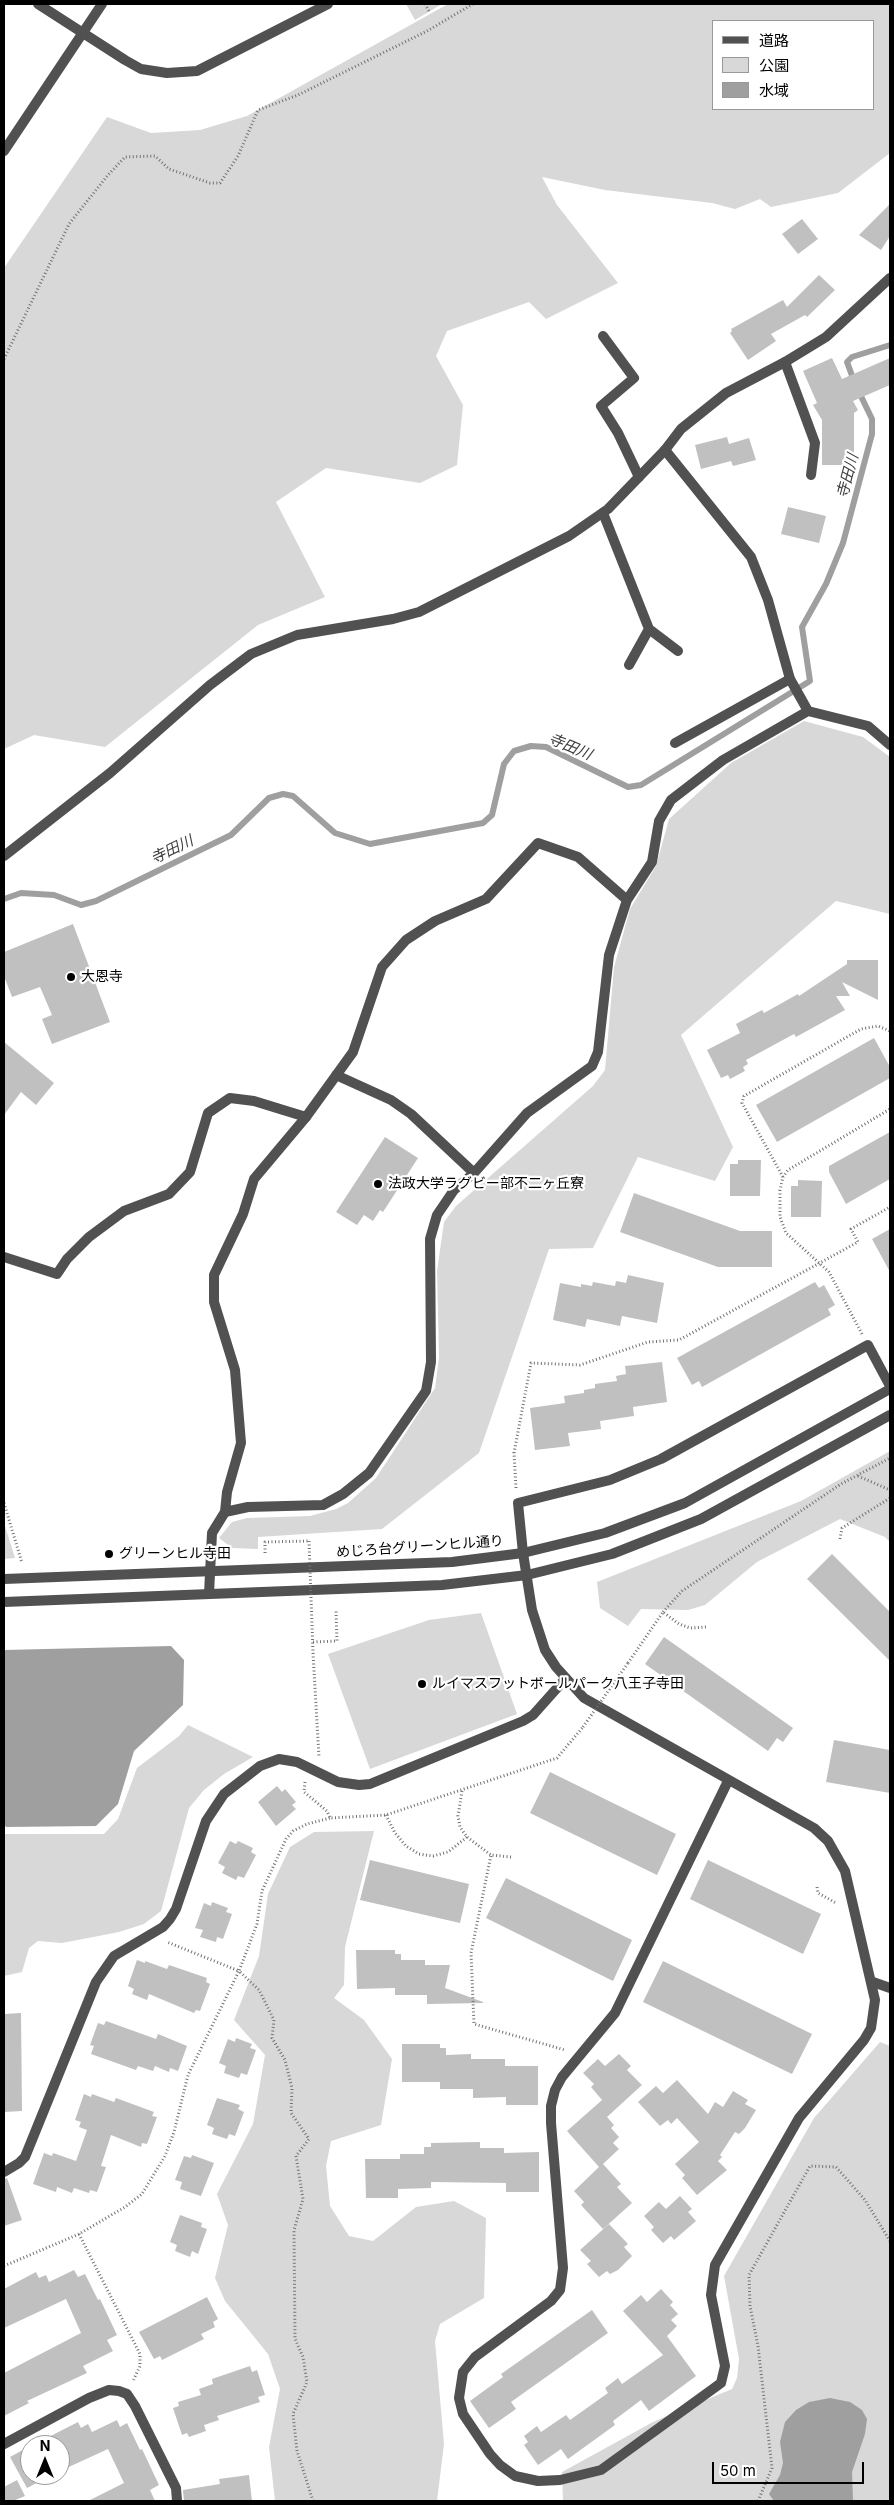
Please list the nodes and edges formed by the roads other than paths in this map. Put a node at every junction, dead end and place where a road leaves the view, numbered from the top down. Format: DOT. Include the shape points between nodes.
graph roads {
  1 [pos="38,4"];
  2 [pos="102,4"];
  3 [pos="328,4"];
  4 [pos="82,33"];
  5 [pos="4,151"];
  6 [pos="890,278"];
  7 [pos="603,336"];
  8 [pos="785,362"];
  9 [pos="665,450"];
  10 [pos="812,475"];
  11 [pos="639,477"];
  12 [pos="603,513"];
  13 [pos="649,629"];
  14 [pos="678,651"];
  15 [pos="629,665"];
  16 [pos="790,679"];
  17 [pos="808,711"];
  18 [pos="675,743"];
  19 [pos="890,745"];
  20 [pos="4,856"];
  21 [pos="626,900"];
  22 [pos="336,1075"];
  23 [pos="306,1117"];
  24 [pos="474,1173"];
  25 [pos="4,1257"];
  26 [pos="890,1387"];
  27 [pos="890,1415"];
  28 [pos="225,1512"];
  29 [pos="523,1554"];
  30 [pos="208,1572"];
  31 [pos="527,1576"];
  32 [pos="4,1579"];
  33 [pos="209,1594"];
  34 [pos="4,1602"];
  35 [pos="566,1678"];
  36 [pos="728,1781"];
  37 [pos="873,1982"];
  38 [pos="890,1988"];
  39 [pos="4,2172"];
  40 [pos="4,2444"];
  41 [pos="177,2501"];
  1 -- 4 [label="street"];
  2 -- 4 [label="street"];
  3 -- 4 [label="street" via="197,72 167,73 141,69"];
  4 -- 5 [label="street"];
  6 -- 8 [label="street" via="826,337"];
  7 -- 11 [label="street" via="634,378 601,406"];
  8 -- 9 [label="street" via="726,392 681,429"];
  8 -- 10 [label="street" via="815,443"];
  9 -- 11 [label="street"];
  9 -- 16 [label="street" via="751,557 768,600"];
  11 -- 12 [label="street"];
  12 -- 13 [label="street"];
  12 -- 20 [label="street" via="569,536 420,612 297,635 251,654 110,773"];
  13 -- 14 [label="street"];
  13 -- 15 [label="street"];
  16 -- 17 [label="street"];
  16 -- 18 [label="street"];
  17 -- 19 [label="street" via="868,726"];
  17 -- 21 [label="street" via="723,760 670,800 659,821 652,862"];
  21 -- 22 [label="street" via="578,857 538,844 486,899 435,921 406,940 382,966 353,1052"];
  21 -- 24 [label="street" via="609,955 598,1052 592,1066 527,1113"];
  22 -- 23 [label="street"];
  22 -- 24 [label="street" via="392,1100"];
  23 -- 25 [label="street" via="254,1101 230,1098 208,1113 190,1172 169,1194 124,1211 89,1238 57,1274"];
  23 -- 28 [label="street" via="254,1179 243,1214 214,1275 214,1302 235,1370 241,1443 227,1492"];
  24 -- 28 [label="street" via="454,1190 437,1215 430,1239 430,1362 426,1391 369,1473 343,1494 322,1505 248,1507"];
  26 -- 29 [label="street, めじろ台グリーンヒル通り" via="685,1503 605,1533"];
  26 -- 29 [label="street" via="868,1345 661,1459 610,1480 518,1503"];
  27 -- 31 [label="street" via="701,1519 612,1554"];
  28 -- 30 [label="street" via="212,1533"];
  29 -- 30 [label="street, めじろ台グリーンヒル通り" via="452,1562"];
  29 -- 31 [label="street"];
  30 -- 32 [label="street, めじろ台グリーンヒル通り"];
  30 -- 33 [label="street"];
  31 -- 33 [label="street" via="442,1585"];
  31 -- 35 [label="street" via="536,1627 545,1650"];
  33 -- 34 [label="street"];
  35 -- 36 [label="street" via="584,1698"];
  35 -- 39 [label="street" via="533,1715 523,1721 370,1784 338,1782 313,1768 288,1760 270,1761 217,1802 206,1821 176,1909 162,1927 114,1956 105,1967 25,2157"];
  36 -- 37 [label="street" via="814,1828 837,1854 846,1871"];
  36 -- 37 [label="street" via="615,2013 562,2077 551,2106 563,2268 560,2290 551,2301 474,2357 463,2372 460,2386 463,2414 500,2466 515,2476 538,2481 582,2477 600,2470 721,2383 725,2366 711,2295 715,2265 799,2118 871,2028 875,2000"];
  37 -- 38 [label="street"];
  40 -- 41 [label="street" via="109,2390 127,2394 176,2488"];
}
